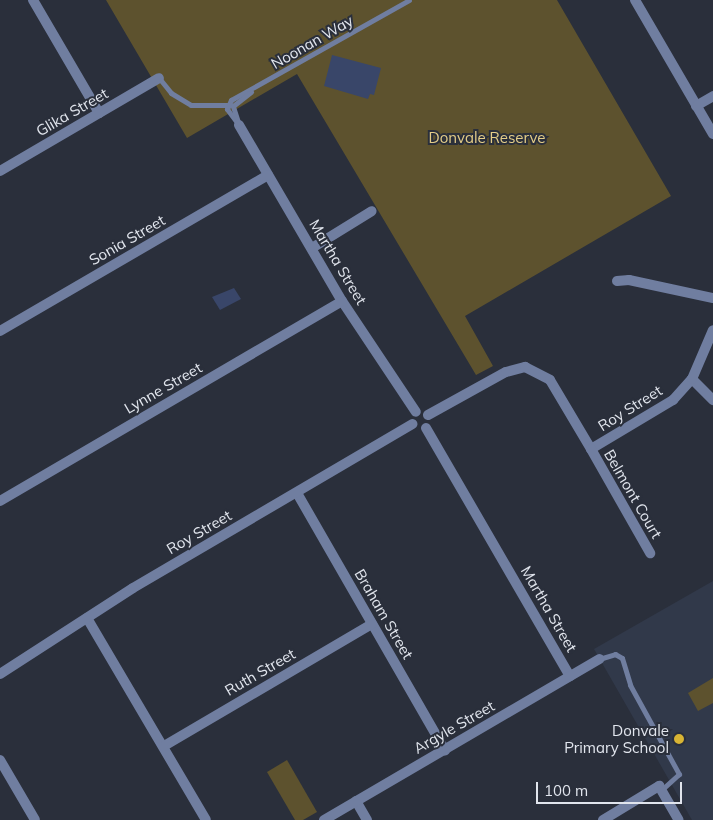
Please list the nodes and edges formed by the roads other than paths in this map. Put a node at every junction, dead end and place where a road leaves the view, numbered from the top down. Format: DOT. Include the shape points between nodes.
graph roads {
  1 [pos="33,0"];
  2 [pos="408,0"];
  3 [pos="635,0"];
  4 [pos="159,78"];
  5 [pos="253,90"];
  6 [pos="713,96"];
  7 [pos="227,105"];
  8 [pos="696,106"];
  9 [pos="230,110"];
  10 [pos="99,113"];
  11 [pos="239,125"];
  12 [pos="713,134"];
  13 [pos="0,171"];
  14 [pos="268,175"];
  15 [pos="372,211"];
  16 [pos="312,248"];
  17 [pos="617,281"];
  18 [pos="713,298"];
  19 [pos="342,301"];
  20 [pos="713,330"];
  21 [pos="0,332"];
  22 [pos="692,379"];
  23 [pos="713,400"];
  24 [pos="416,412"];
  25 [pos="428,415"];
  26 [pos="412,424"];
  27 [pos="426,428"];
  28 [pos="591,449"];
  29 [pos="297,492"];
  30 [pos="0,502"];
  31 [pos="650,553"];
  32 [pos="87,618"];
  33 [pos="372,624"];
  34 [pos="600,659"];
  35 [pos="1,672"];
  36 [pos="570,676"];
  37 [pos="164,746"];
  38 [pos="445,750"];
  39 [pos="0,760"];
  40 [pos="657,791"];
  41 [pos="356,801"];
  42 [pos="678,818"];
  43 [pos="35,820"];
  44 [pos="206,820"];
  45 [pos="324,820"];
  46 [pos="367,820"];
  47 [pos="603,820"];
  1 -- 10 [label="street"];
  2 -- 5 [label="lane, Noonan Way"];
  3 -- 8 [label="street"];
  4 -- 7 [label="lane" via="171,93 191,105"];
  4 -- 10 [label="street, Glika Street"];
  5 -- 7 [label="lane, Noonan Way"];
  5 -- 9 [label="lane, Noonan Way"];
  6 -- 8 [label="street"];
  7 -- 9 [label="lane"];
  8 -- 12 [label="street"];
  9 -- 11 [label="lane, Martha Street"];
  10 -- 13 [label="street, Glika Street"];
  11 -- 14 [label="street, Martha Street"];
  14 -- 16 [label="street, Martha Street"];
  14 -- 21 [label="street, Sonia Street"];
  15 -- 16 [label="street"];
  16 -- 19 [label="street, Martha Street"];
  17 -- 18 [label="street" via="629,280"];
  19 -- 24 [label="street, Martha Street"];
  19 -- 30 [label="street, Lynne Street"];
  20 -- 22 [label="street, Roy Street"];
  22 -- 23 [label="street"];
  22 -- 28 [label="street, Roy Street" via="657,412"];
  24 -- 25 [label="street"];
  24 -- 26 [label="street"];
  25 -- 27 [label="street"];
  25 -- 28 [label="street, Roy Street" via="515,367 535,369 550,380"];
  26 -- 27 [label="street" via="418,429"];
  26 -- 29 [label="street, Roy Street"];
  27 -- 36 [label="street, Martha Street"];
  28 -- 31 [label="street, Belmont Court"];
  29 -- 32 [label="street, Roy Street"];
  29 -- 33 [label="street, Braham Street"];
  32 -- 35 [label="street, Roy Street"];
  32 -- 37 [label="street"];
  33 -- 37 [label="street, Ruth Street"];
  33 -- 38 [label="street, Braham Street"];
  34 -- 36 [label="street, Argyle Street"];
  34 -- 40 [label="lane" via="615,654 622,658 630,685 679,774"];
  36 -- 38 [label="street, Argyle Street"];
  37 -- 44 [label="street"];
  38 -- 41 [label="street, Argyle Street"];
  39 -- 43 [label="street"];
  40 -- 42 [label="street"];
  40 -- 47 [label="street"];
  41 -- 45 [label="street, Argyle Street"];
  41 -- 46 [label="street"];
}
